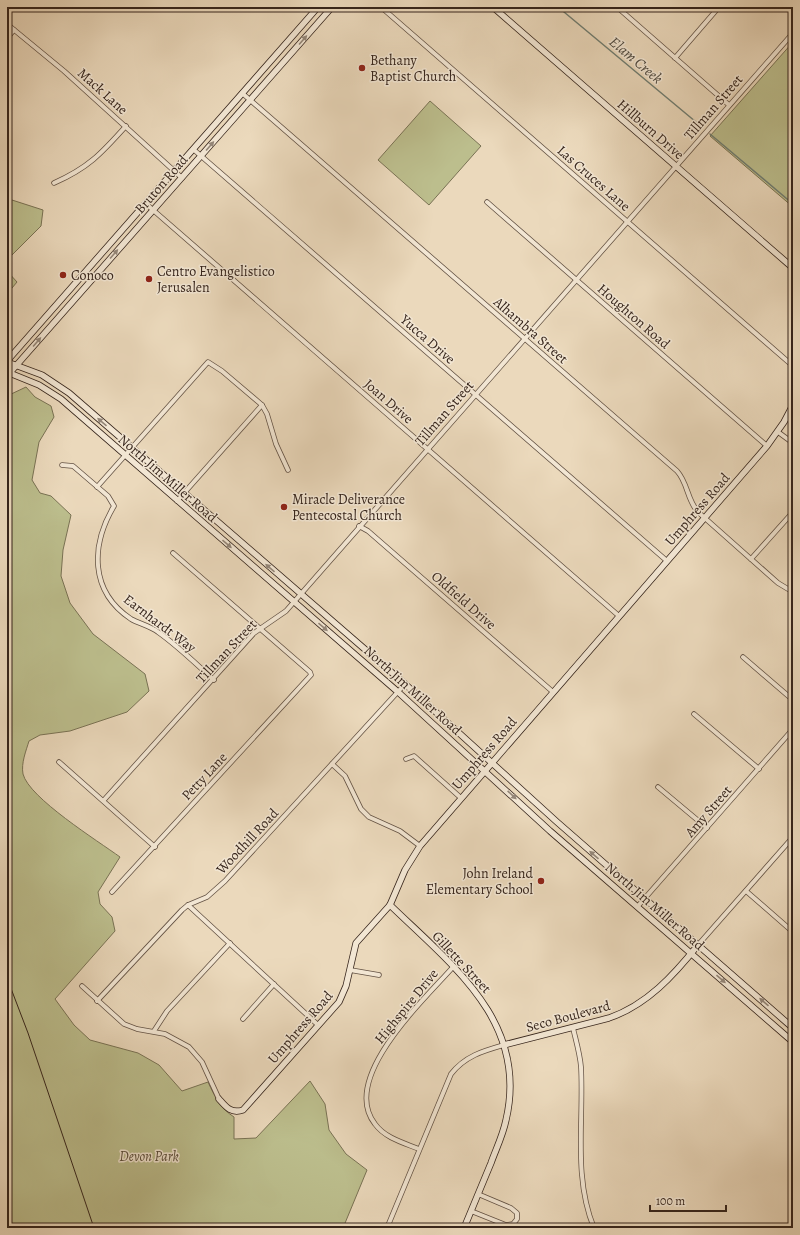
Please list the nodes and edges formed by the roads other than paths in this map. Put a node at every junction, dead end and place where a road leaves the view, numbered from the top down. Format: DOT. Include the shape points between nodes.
graph roads {
  1 [pos="318,7"];
  2 [pos="332,7"];
  3 [pos="381,7"];
  4 [pos="493,7"];
  5 [pos="719,7"];
  6 [pos="620,8"];
  7 [pos="7,24"];
  8 [pos="14,30"];
  9 [pos="793,33"];
  10 [pos="7,38"];
  11 [pos="675,58"];
  12 [pos="271,60"];
  13 [pos="279,68"];
  14 [pos="242,93"];
  15 [pos="250,100"];
  16 [pos="729,105"];
  17 [pos="126,126"];
  18 [pos="192,148"];
  19 [pos="201,156"];
  20 [pos="675,166"];
  21 [pos="174,170"];
  22 [pos="182,178"];
  23 [pos="54,183"];
  24 [pos="487,202"];
  25 [pos="145,203"];
  26 [pos="153,210"];
  27 [pos="627,221"];
  28 [pos="91,265"];
  29 [pos="793,268"];
  30 [pos="99,272"];
  31 [pos="575,279"];
  32 [pos="524,338"];
  33 [pos="7,361"];
  34 [pos="17,365"];
  35 [pos="793,366"];
  36 [pos="8,373"];
  37 [pos="475,394"];
  38 [pos="77,400"];
  39 [pos="262,405"];
  40 [pos="793,405"];
  41 [pos="71,408"];
  42 [pos="778,432"];
  43 [pos="793,443"];
  44 [pos="767,446"];
  45 [pos="132,448"];
  46 [pos="427,449"];
  47 [pos="125,456"];
  48 [pos="62,465"];
  49 [pos="288,470"];
  50 [pos="98,488"];
  51 [pos="183,493"];
  52 [pos="177,501"];
  53 [pos="793,512"];
  54 [pos="705,518"];
  55 [pos="359,526"];
  56 [pos="173,554"];
  57 [pos="751,559"];
  58 [pos="667,561"];
  59 [pos="793,592"];
  60 [pos="300,594"];
  61 [pos="293,602"];
  62 [pos="619,616"];
  63 [pos="260,629"];
  64 [pos="743,657"];
  65 [pos="214,680"];
  66 [pos="405,684"];
  67 [pos="398,692"];
  68 [pos="553,692"];
  69 [pos="793,700"];
  70 [pos="694,714"];
  71 [pos="793,729"];
  72 [pos="406,758"];
  73 [pos="59,762"];
  74 [pos="332,764"];
  75 [pos="492,764"];
  76 [pos="758,769"];
  77 [pos="485,771"];
  78 [pos="658,787"];
  79 [pos="461,798"];
  80 [pos="104,800"];
  81 [pos="557,822"];
  82 [pos="707,828"];
  83 [pos="550,831"];
  84 [pos="793,837"];
  85 [pos="420,846"];
  86 [pos="155,847"];
  87 [pos="746,891"];
  88 [pos="112,892"];
  89 [pos="644,899"];
  90 [pos="188,905"];
  91 [pos="390,905"];
  92 [pos="638,906"];
  93 [pos="793,932"];
  94 [pos="230,944"];
  95 [pos="698,946"];
  96 [pos="692,953"];
  97 [pos="453,966"];
  98 [pos="350,970"];
  99 [pos="379,975"];
  100 [pos="274,984"];
  101 [pos="82,986"];
  102 [pos="97,1001"];
  103 [pos="243,1019"];
  104 [pos="318,1025"];
  105 [pos="573,1028"];
  106 [pos="793,1028"];
  107 [pos="154,1031"];
  108 [pos="793,1042"];
  109 [pos="504,1045"];
  110 [pos="219,1099"];
  111 [pos="419,1149"];
  112 [pos="478,1194"];
  113 [pos="471,1211"];
  114 [pos="386,1228"];
  115 [pos="464,1228"];
  116 [pos="594,1228"];
  1 -- 12 [label="main road, Bruton Road"];
  13 -- 2 [label="main road, Bruton Road, one-way"];
  3 -- 27 [label="street, Las Cruces Lane"];
  4 -- 20 [label="main road, Hillburn Drive"];
  5 -- 11 [label="street"];
  6 -- 11 [label="street"];
  7 -- 8 [label="street, Mack Lane"];
  8 -- 10 [label="street"];
  8 -- 17 [label="street, Mack Lane"];
  9 -- 16 [label="street, Tillman Street"];
  11 -- 16 [label="street"];
  12 -- 13 [label="main road"];
  12 -- 14 [label="main road, Bruton Road"];
  13 -- 15 [label="main road, Bruton Road"];
  14 -- 15 [label="street, Alhambra Street"];
  14 -- 18 [label="main road, Bruton Road"];
  19 -- 15 [label="main road, Bruton Road, one-way"];
  15 -- 32 [label="street, Alhambra Street"];
  16 -- 20 [label="street, Tillman Street"];
  17 -- 21 [label="street, Mack Lane"];
  17 -- 23 [label="street" via="94,160"];
  18 -- 19 [label="street, Yucca Drive"];
  18 -- 21 [label="main road, Bruton Road"];
  19 -- 22 [label="main road, Bruton Road"];
  19 -- 37 [label="street, Yucca Drive"];
  20 -- 27 [label="street, Tillman Street"];
  20 -- 29 [label="main road, Hillburn Drive"];
  21 -- 22 [label="street, Mack Lane"];
  21 -- 25 [label="main road, Bruton Road"];
  22 -- 26 [label="main road, Bruton Road"];
  24 -- 31 [label="street, Houghton Road"];
  25 -- 26 [label="street, Joan Drive"];
  25 -- 28 [label="main road, Bruton Road"];
  30 -- 26 [label="main road, Bruton Road, one-way"];
  26 -- 46 [label="street, Joan Drive"];
  27 -- 31 [label="street, Tillman Street"];
  27 -- 35 [label="street, Las Cruces Lane"];
  28 -- 30 [label="main road"];
  28 -- 33 [label="main road, Bruton Road"];
  34 -- 30 [label="main road, Bruton Road, one-way"];
  31 -- 32 [label="street, Tillman Street"];
  31 -- 44 [label="street, Houghton Road"];
  32 -- 37 [label="street, Tillman Street"];
  32 -- 54 [label="street, Alhambra Street" via="677,471 686,485 694,507"];
  33 -- 34 [label="main road, North Jim Miller Road"];
  34 -- 36 [label="main road, Bruton Road"];
  34 -- 38 [label="main road, North Jim Miller Road" via="46,377"];
  36 -- 41 [label="main road, North Jim Miller Road" via="46,389"];
  37 -- 46 [label="street, Tillman Street"];
  37 -- 58 [label="street, Yucca Drive"];
  38 -- 41 [label="main road"];
  45 -- 38 [label="main road, North Jim Miller Road, one-way"];
  39 -- 45 [label="street" via="208,362"];
  39 -- 49 [label="street"];
  39 -- 51 [label="street"];
  40 -- 42 [label="main road, Umphress Road"];
  41 -- 47 [label="main road, North Jim Miller Road"];
  42 -- 43 [label="street"];
  42 -- 44 [label="main road, Umphress Road"];
  44 -- 54 [label="main road, Umphress Road"];
  45 -- 47 [label="street"];
  45 -- 51 [label="main road, North Jim Miller Road"];
  46 -- 55 [label="street, Tillman Street"];
  46 -- 62 [label="street, Joan Drive"];
  47 -- 50 [label="street"];
  47 -- 52 [label="main road, North Jim Miller Road"];
  48 -- 50 [label="street, Earnhardt Way" via="72,466"];
  50 -- 65 [label="street, Earnhardt Way" via="108,496 114,506 103,528 96,563 109,596 132,619 147,625 166,638"];
  51 -- 52 [label="street"];
  60 -- 51 [label="main road, North Jim Miller Road, one-way"];
  52 -- 61 [label="main road, North Jim Miller Road, one-way"];
  53 -- 57 [label="street"];
  54 -- 57 [label="street, Alhambra Street"];
  54 -- 58 [label="main road, Umphress Road"];
  55 -- 60 [label="street, Tillman Street"];
  55 -- 68 [label="street, Oldfield Drive" via="368,531"];
  56 -- 63 [label="street"];
  57 -- 59 [label="street, Alhambra Street" via="778,583"];
  58 -- 62 [label="main road, Umphress Road"];
  60 -- 61 [label="street, Tillman Street"];
  60 -- 66 [label="main road, North Jim Miller Road"];
  61 -- 63 [label="street, Tillman Street" via="282,614"];
  61 -- 67 [label="main road, North Jim Miller Road, one-way"];
  62 -- 68 [label="main road, Umphress Road"];
  63 -- 65 [label="street, Tillman Street"];
  63 -- 86 [label="street, Petty Lane" via="311,675"];
  64 -- 69 [label="street"];
  65 -- 80 [label="street, Tillman Street"];
  66 -- 67 [label="street, Woodhill Road"];
  66 -- 75 [label="main road, North Jim Miller Road"];
  67 -- 74 [label="street, Woodhill Road"];
  67 -- 77 [label="main road, North Jim Miller Road"];
  68 -- 75 [label="main road, Umphress Road"];
  70 -- 76 [label="street"];
  71 -- 76 [label="street, Amy Street"];
  72 -- 79 [label="street" via="414,756"];
  73 -- 80 [label="street"];
  74 -- 85 [label="street" via="344,776 361,809 369,817 400,831"];
  74 -- 90 [label="street, Woodhill Road" via="216,890"];
  75 -- 77 [label="main road, Umphress Road"];
  75 -- 81 [label="main road, North Jim Miller Road"];
  76 -- 82 [label="street, Amy Street"];
  77 -- 79 [label="main road, Umphress Road"];
  77 -- 83 [label="main road, North Jim Miller Road, one-way"];
  78 -- 82 [label="street"];
  79 -- 85 [label="main road, Umphress Road"];
  80 -- 86 [label="street"];
  81 -- 83 [label="main road"];
  89 -- 81 [label="main road, North Jim Miller Road, one-way"];
  82 -- 89 [label="street, Amy Street"];
  83 -- 92 [label="main road, North Jim Miller Road"];
  84 -- 87 [label="street, Seco Boulevard"];
  85 -- 91 [label="main road, Umphress Road" via="405,870"];
  86 -- 88 [label="street, Petty Lane"];
  87 -- 93 [label="street"];
  87 -- 95 [label="street, Seco Boulevard"];
  89 -- 92 [label="street, Amy Street"];
  89 -- 95 [label="main road, North Jim Miller Road"];
  90 -- 94 [label="street"];
  90 -- 102 [label="street, Woodhill Road"];
  91 -- 97 [label="main road, Gillette Street"];
  91 -- 98 [label="main road, Umphress Road" via="356,943"];
  92 -- 96 [label="main road, North Jim Miller Road"];
  94 -- 100 [label="street"];
  94 -- 107 [label="street" via="167,1011"];
  95 -- 96 [label="main road, Seco Boulevard"];
  106 -- 95 [label="main road, North Jim Miller Road, one-way"];
  96 -- 105 [label="main road, Seco Boulevard" via="663,985 637,1005 616,1016"];
  96 -- 108 [label="main road, North Jim Miller Road, one-way"];
  97 -- 109 [label="main road, Gillette Street" via="482,999"];
  97 -- 111 [label="street, Highspire Drive" via="387,1044 366,1088 366,1104 375,1125 391,1138"];
  98 -- 99 [label="street"];
  98 -- 104 [label="main road, Umphress Road" via="342,997"];
  100 -- 103 [label="street"];
  100 -- 104 [label="street"];
  101 -- 102 [label="street"];
  102 -- 107 [label="street" via="124,1024"];
  104 -- 110 [label="main road, Umphress Road" via="243,1110 230,1110"];
  105 -- 109 [label="main road, Seco Boulevard"];
  105 -- 116 [label="street" via="581,1068 580,1156 583,1188"];
  107 -- 110 [label="street" via="176,1039 195,1053 202,1062"];
  109 -- 111 [label="street, Seco Boulevard" via="480,1052 457,1066 447,1082"];
  109 -- 112 [label="main road, Gillette Street" via="510,1088 506,1120"];
  111 -- 114 [label="street, Seco Boulevard"];
  112 -- 113 [label="main road, Gillette Street"];
  112 -- 113 [label="street" via="511,1208 517,1219 506,1225"];
  113 -- 115 [label="main road, Gillette Street"];
}
